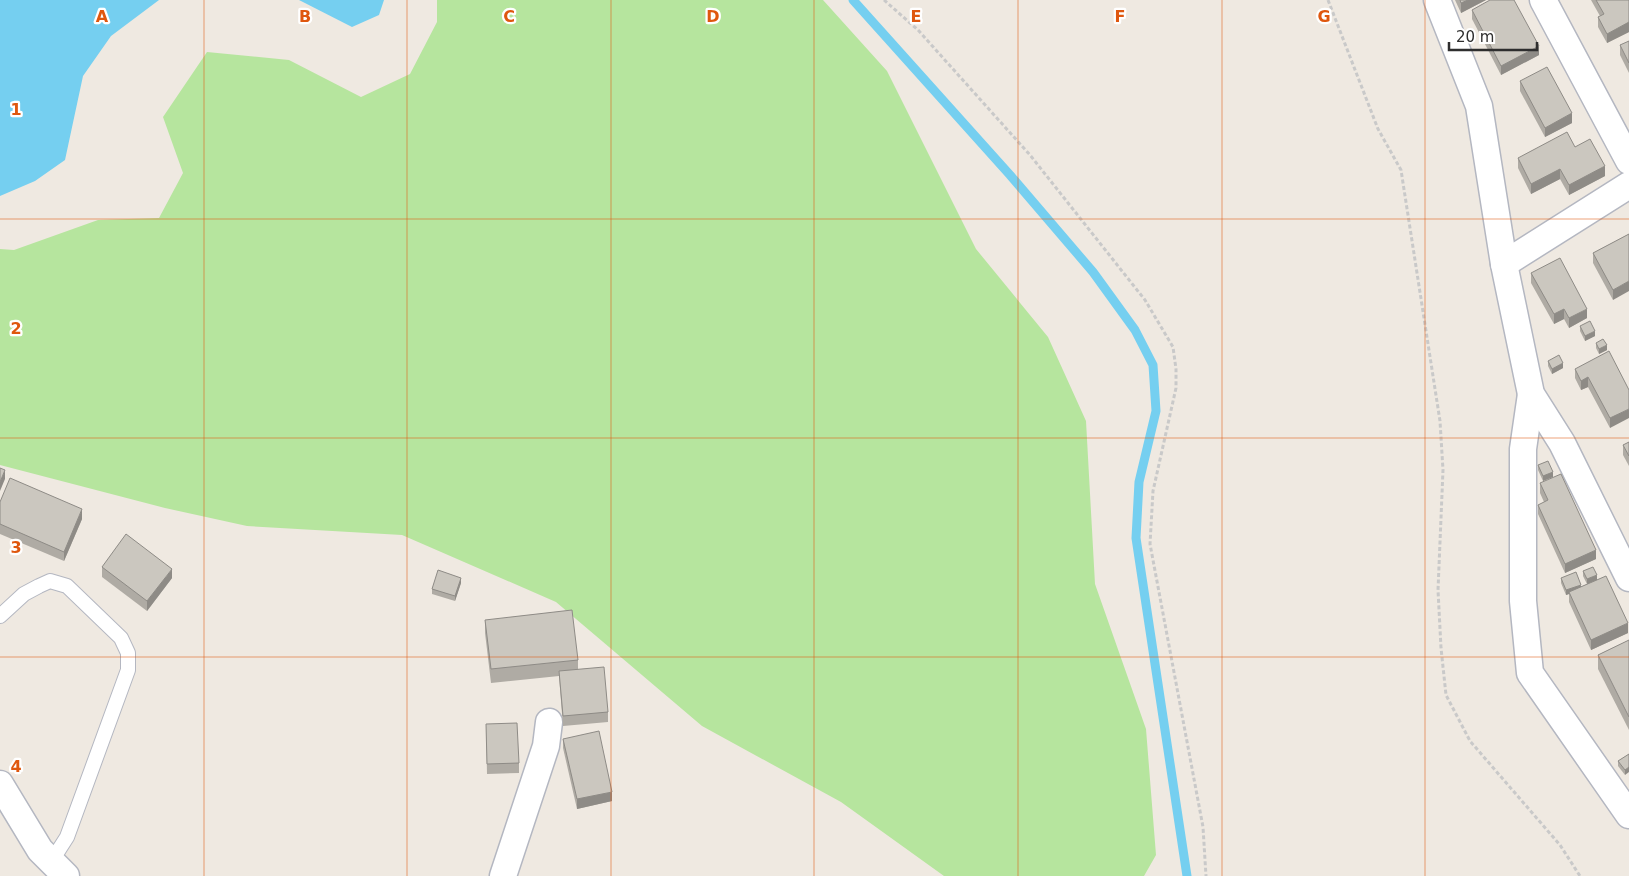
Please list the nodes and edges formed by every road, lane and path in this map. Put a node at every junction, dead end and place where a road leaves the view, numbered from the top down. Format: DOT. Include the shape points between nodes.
graph roads {
  1 [pos="884,0"];
  2 [pos="1328,0"];
  3 [pos="1437,0"];
  4 [pos="1543,0"];
  5 [pos="1629,161"];
  6 [pos="1629,186"];
  7 [pos="1504,264"];
  8 [pos="1531,394"];
  9 [pos="1629,578"];
  10 [pos="0,616"];
  11 [pos="549,722"];
  12 [pos="0,784"];
  13 [pos="1629,815"];
  14 [pos="58,869"];
  15 [pos="503,876"];
  16 [pos="1206,876"];
  17 [pos="1580,876"];
  1 -- 16 [label="path" via="918,30 1030,155 1145,300 1173,347 1176,388 1153,491 1150,544 1203,827"];
  2 -- 17 [label="path" via="1378,128 1401,170 1440,421 1443,470 1438,590 1446,695 1470,741 1560,845"];
  3 -- 7 [label="street" via="1479,106"];
  4 -- 5 [label="street"];
  6 -- 7 [label="street"];
  7 -- 8 [label="street"];
  8 -- 9 [label="street" via="1562,443"];
  8 -- 13 [label="street" via="1523,449 1523,601 1530,672"];
  10 -- 14 [label="lane" via="24,594 50,581 67,586 121,638 128,654 128,670"];
  11 -- 15 [label="street" via="546,746"];
  12 -- 14 [label="street" via="40,850"];
}
